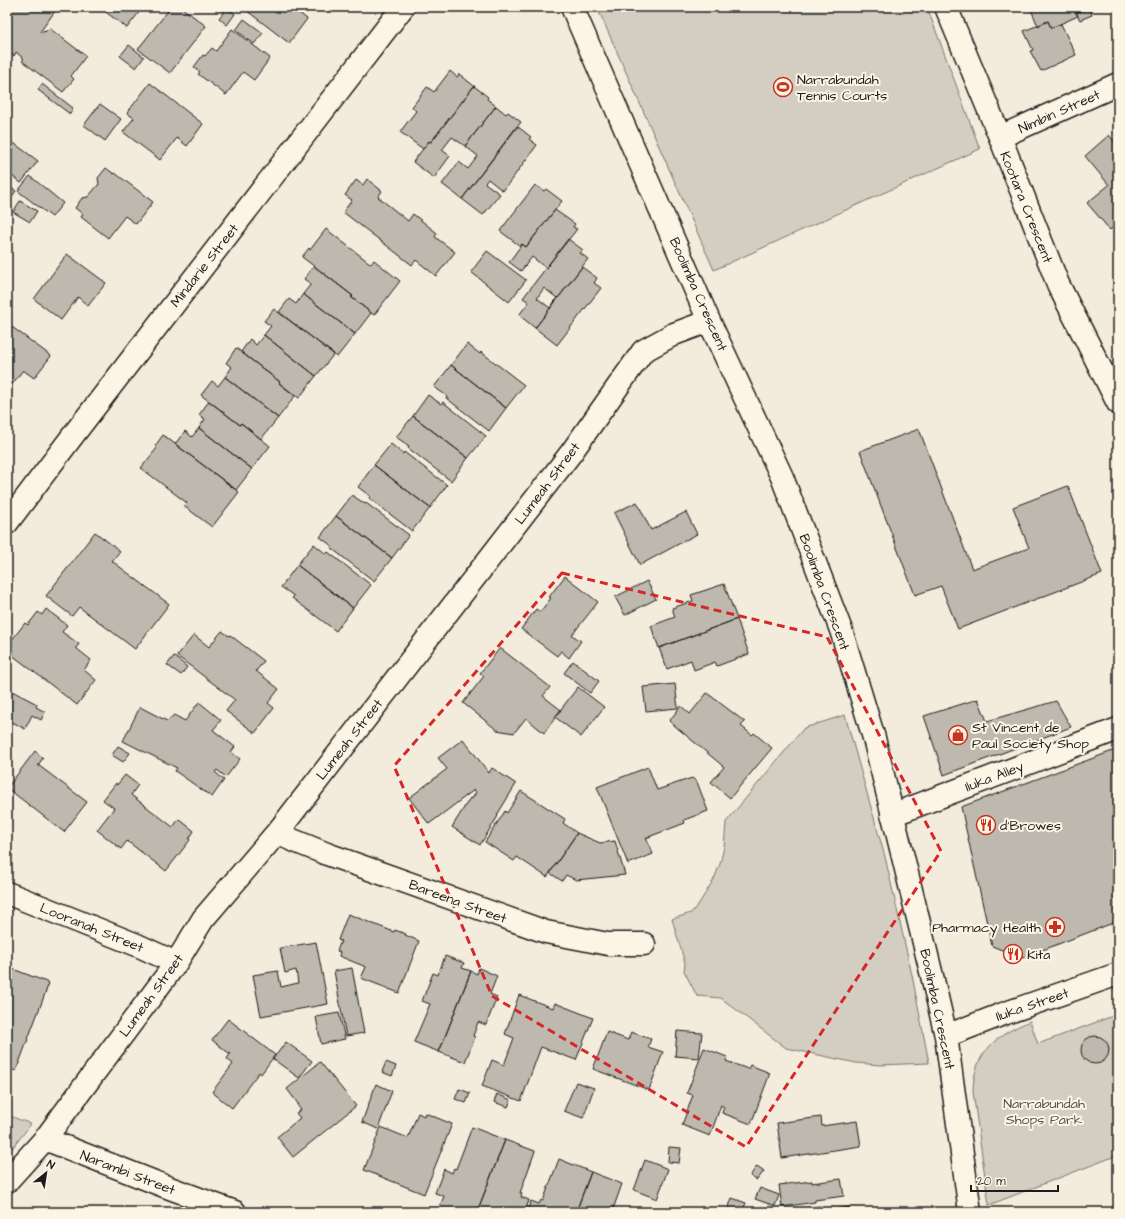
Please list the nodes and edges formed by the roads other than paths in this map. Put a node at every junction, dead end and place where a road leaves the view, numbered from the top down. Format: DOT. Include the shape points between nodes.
graph roads {
  1 [pos="403,7"];
  2 [pos="572,7"];
  3 [pos="946,7"];
  4 [pos="1118,84"];
  5 [pos="1000,137"];
  6 [pos="709,321"];
  7 [pos="1118,403"];
  8 [pos="7,523"];
  9 [pos="1118,729"];
  10 [pos="892,815"];
  11 [pos="280,829"];
  12 [pos="7,893"];
  13 [pos="644,944"];
  14 [pos="176,963"];
  15 [pos="1118,974"];
  16 [pos="946,1036"];
  17 [pos="45,1139"];
  18 [pos="7,1181"];
  19 [pos="235,1212"];
  20 [pos="970,1212"];
  1 -- 8 [label="street, Mindarie Street"];
  2 -- 6 [label="street, Boolimba Crescent"];
  3 -- 5 [label="street, Kootara Crescent"];
  4 -- 5 [label="street, Nimbin Street"];
  5 -- 7 [label="street, Kootara Crescent" via="1058,284"];
  6 -- 10 [label="street, Boolimba Crescent" via="782,477 841,630 874,738"];
  6 -- 11 [label="street, Lumeah Street" via="674,334 643,351 571,453"];
  9 -- 10 [label="street, Iluka Alley"];
  10 -- 16 [label="street, Boolimba Crescent"];
  11 -- 13 [label="street, Bareena Street" via="290,839 327,854 546,932 608,944"];
  11 -- 14 [label="street, Lumeah Street" via="203,919"];
  12 -- 14 [label="street, Looranah Street"];
  14 -- 17 [label="street, Lumeah Street"];
  15 -- 16 [label="street, Iluka Street"];
  16 -- 20 [label="street, Boolimba Crescent"];
  17 -- 18 [label="street, Lumeah Street"];
  17 -- 19 [label="street, Narambi Street"];
}
